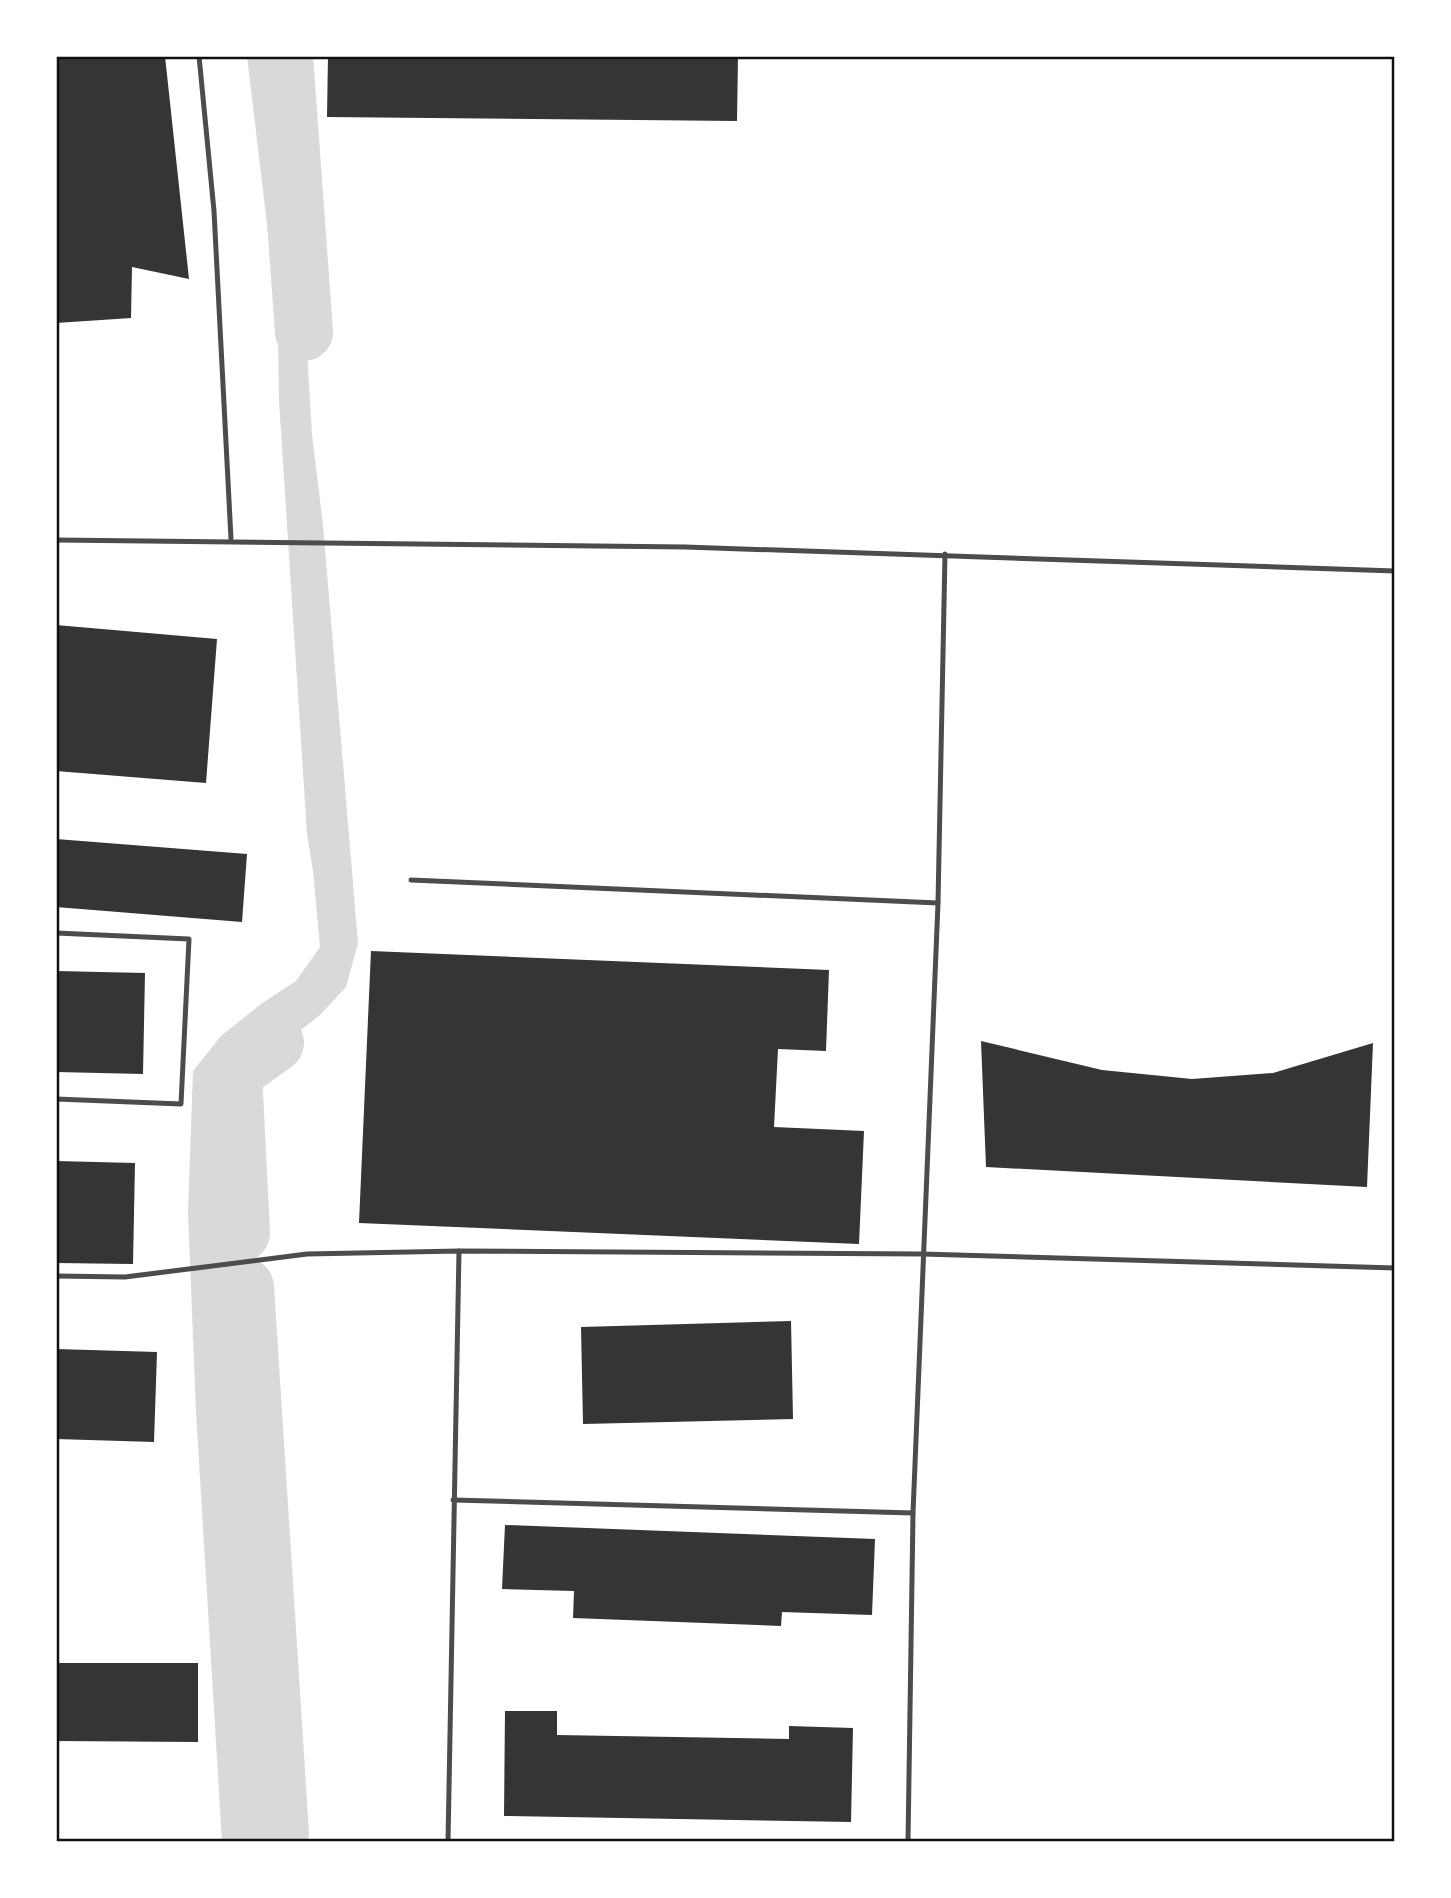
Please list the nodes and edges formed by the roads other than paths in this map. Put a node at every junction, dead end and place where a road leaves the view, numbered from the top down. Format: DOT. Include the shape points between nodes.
graph roads {
  1 [pos="199,56"];
  2 [pos="231,539"];
  3 [pos="56,540"];
  4 [pos="945,554"];
  5 [pos="1395,571"];
  6 [pos="411,880"];
  7 [pos="938,903"];
  8 [pos="56,933"];
  9 [pos="56,1099"];
  10 [pos="458,1251"];
  11 [pos="922,1254"];
  12 [pos="1395,1268"];
  13 [pos="56,1276"];
  14 [pos="453,1500"];
  15 [pos="913,1513"];
  16 [pos="448,1842"];
  17 [pos="908,1842"];
  1 -- 2 [label="lane" via="215,211"];
  2 -- 3 [label="lane"];
  2 -- 4 [label="lane"];
  4 -- 5 [label="lane"];
  4 -- 7 [label="lane"];
  6 -- 7 [label="lane"];
  7 -- 11 [label="lane"];
  8 -- 9 [label="lane" via="189,939 181,1104"];
  10 -- 11 [label="lane"];
  10 -- 13 [label="lane" via="307,1254 125,1277"];
  10 -- 14 [label="lane"];
  11 -- 12 [label="lane"];
  11 -- 15 [label="lane"];
  14 -- 15 [label="lane"];
  14 -- 16 [label="lane"];
  15 -- 17 [label="lane"];
}
